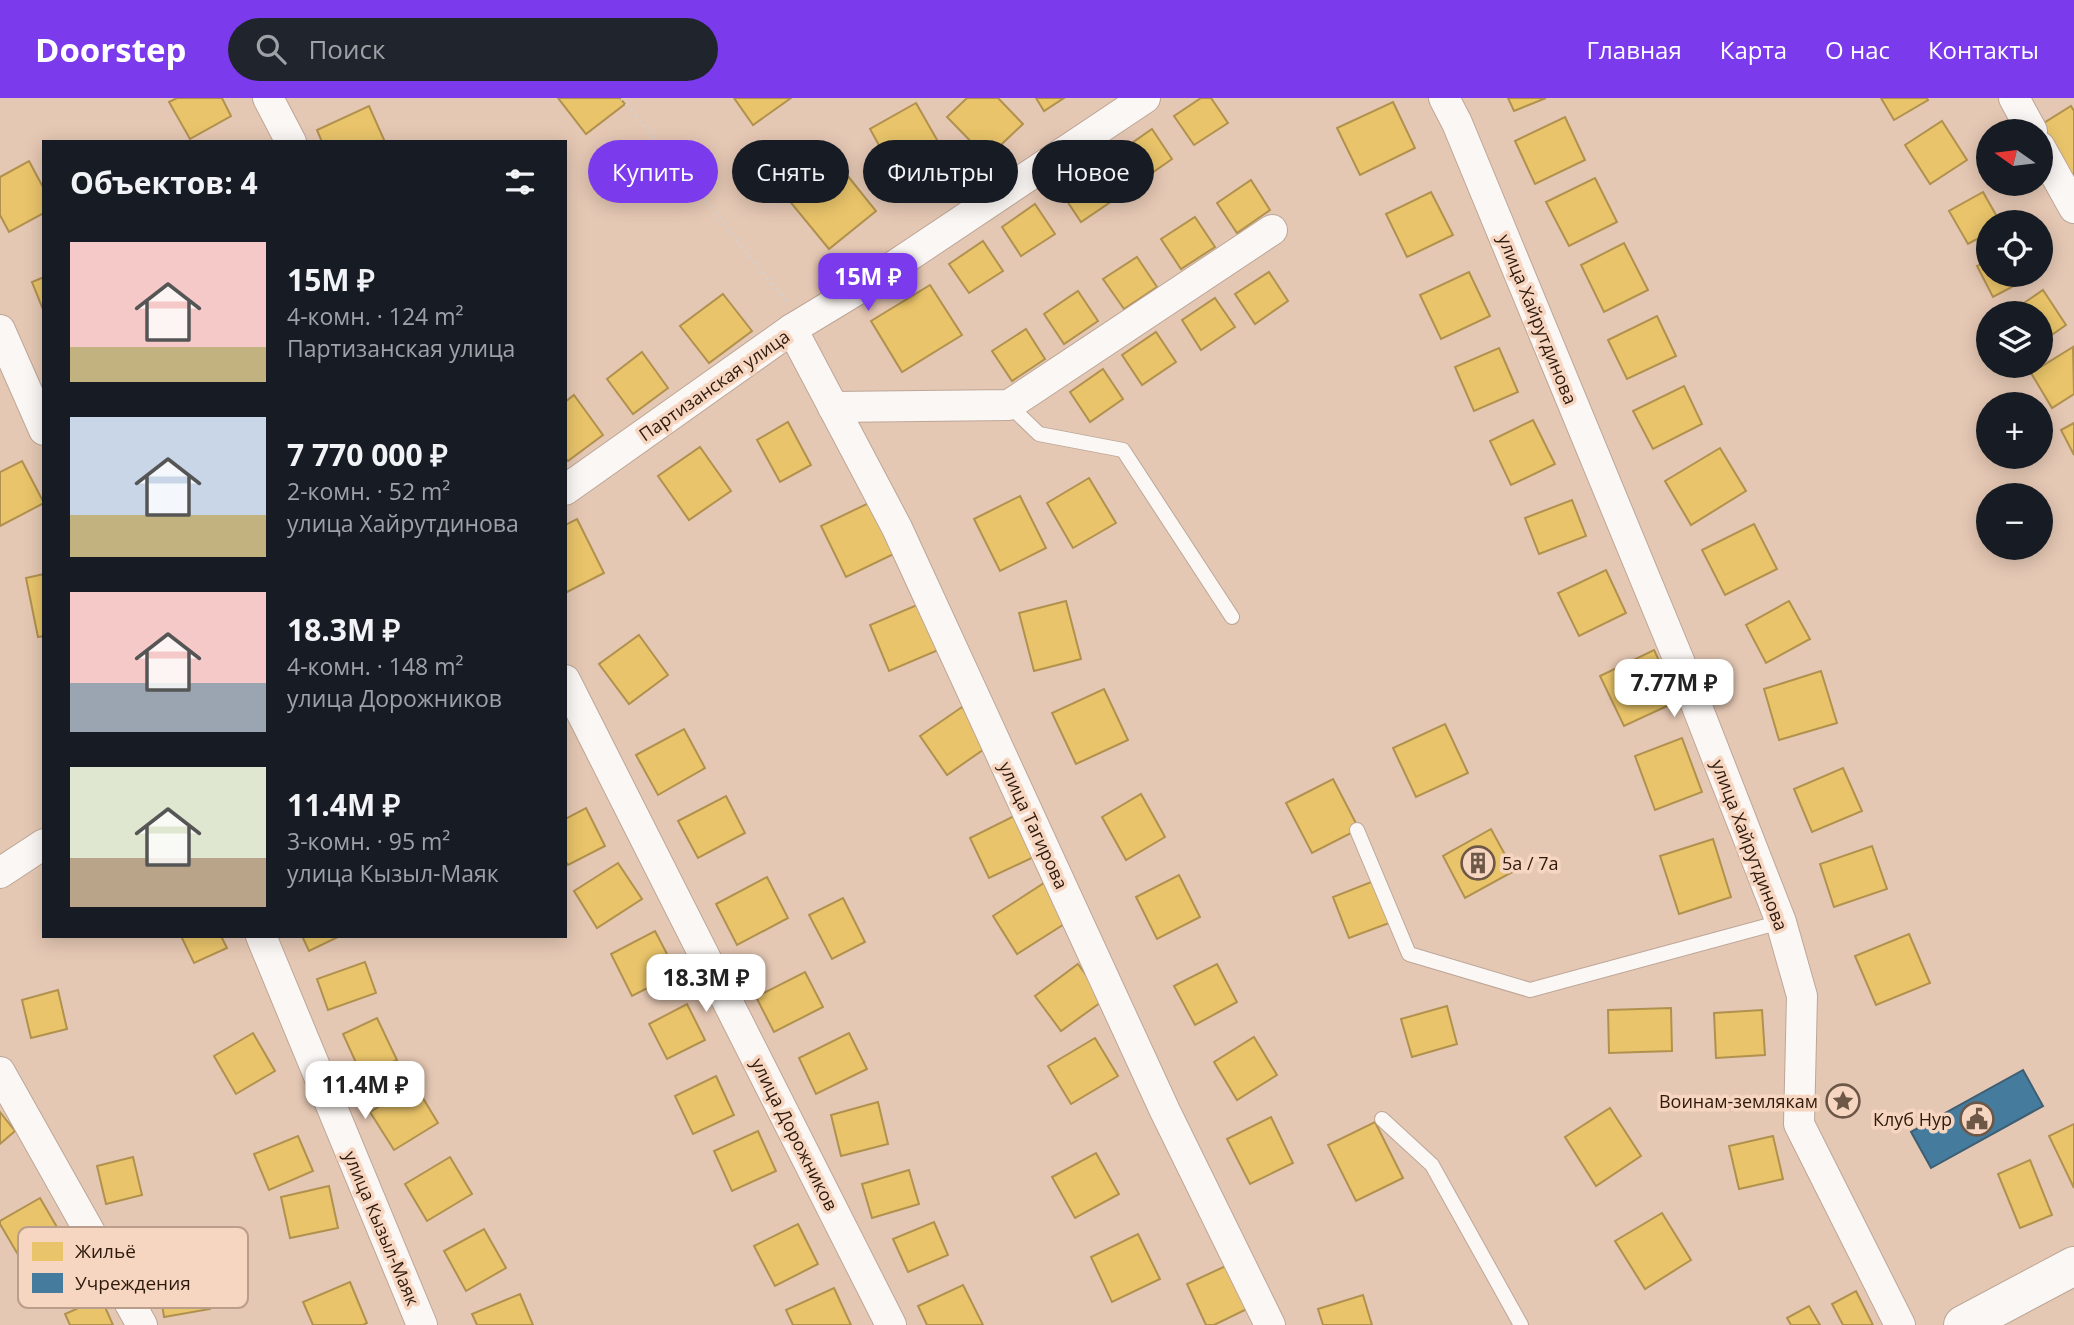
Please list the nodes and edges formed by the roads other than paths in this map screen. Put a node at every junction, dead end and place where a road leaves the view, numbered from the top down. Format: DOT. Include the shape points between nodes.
graph roads {
  1 [pos="268,98"];
  2 [pos="1145,98"];
  3 [pos="1444,98"];
  4 [pos="2014,98"];
  5 [pos="2025,119"];
  6 [pos="290,140"];
  7 [pos="2053,170"];
  8 [pos="2074,208"];
  9 [pos="1272,230"];
  10 [pos="798,326"];
  11 [pos="0,330"];
  12 [pos="1009,405"];
  13 [pos="833,407"];
  14 [pos="42,425"];
  15 [pos="567,489"];
  16 [pos="1232,618"];
  17 [pos="567,684"];
  18 [pos="1357,830"];
  19 [pos="42,845"];
  20 [pos="0,873"];
  21 [pos="1781,922"];
  22 [pos="262,938"];
  23 [pos="0,1072"];
  24 [pos="1382,1119"];
  25 [pos="87,1227"];
  26 [pos="2074,1266"];
  27 [pos="132,1308"];
  28 [pos="142,1325"];
  29 [pos="422,1325"];
  30 [pos="891,1325"];
  31 [pos="1269,1325"];
  32 [pos="1521,1325"];
  33 [pos="1900,1325"];
  34 [pos="1963,1325"];
  1 -- 6 [label="street"];
  2 -- 10 [label="street, Партизанская улица"];
  3 -- 21 [label="street, улица Хайрутдинова" via="1674,650"];
  4 -- 5 [label="street"];
  7 -- 8 [label="street"];
  9 -- 12 [label="street"];
  10 -- 13 [label="street, улица Тагирова"];
  10 -- 15 [label="street, Партизанская улица"];
  11 -- 14 [label="street"];
  12 -- 13 [label="street"];
  12 -- 16 [label="lane" via="1039,434 1123,450"];
  13 -- 31 [label="street, улица Тагирова" via="897,528 1165,1111"];
  17 -- 30 [label="street, улица Дорожников"];
  18 -- 21 [label="lane" via="1409,954 1530,990"];
  19 -- 20 [label="street"];
  21 -- 33 [label="street, улица Хайрутдинова" via="1802,996 1799,1124"];
  22 -- 29 [label="street, улица Кызыл-Маяк"];
  23 -- 25 [label="street"];
  24 -- 32 [label="lane" via="1432,1165"];
  26 -- 34 [label="main road"];
  27 -- 28 [label="street"];
}
